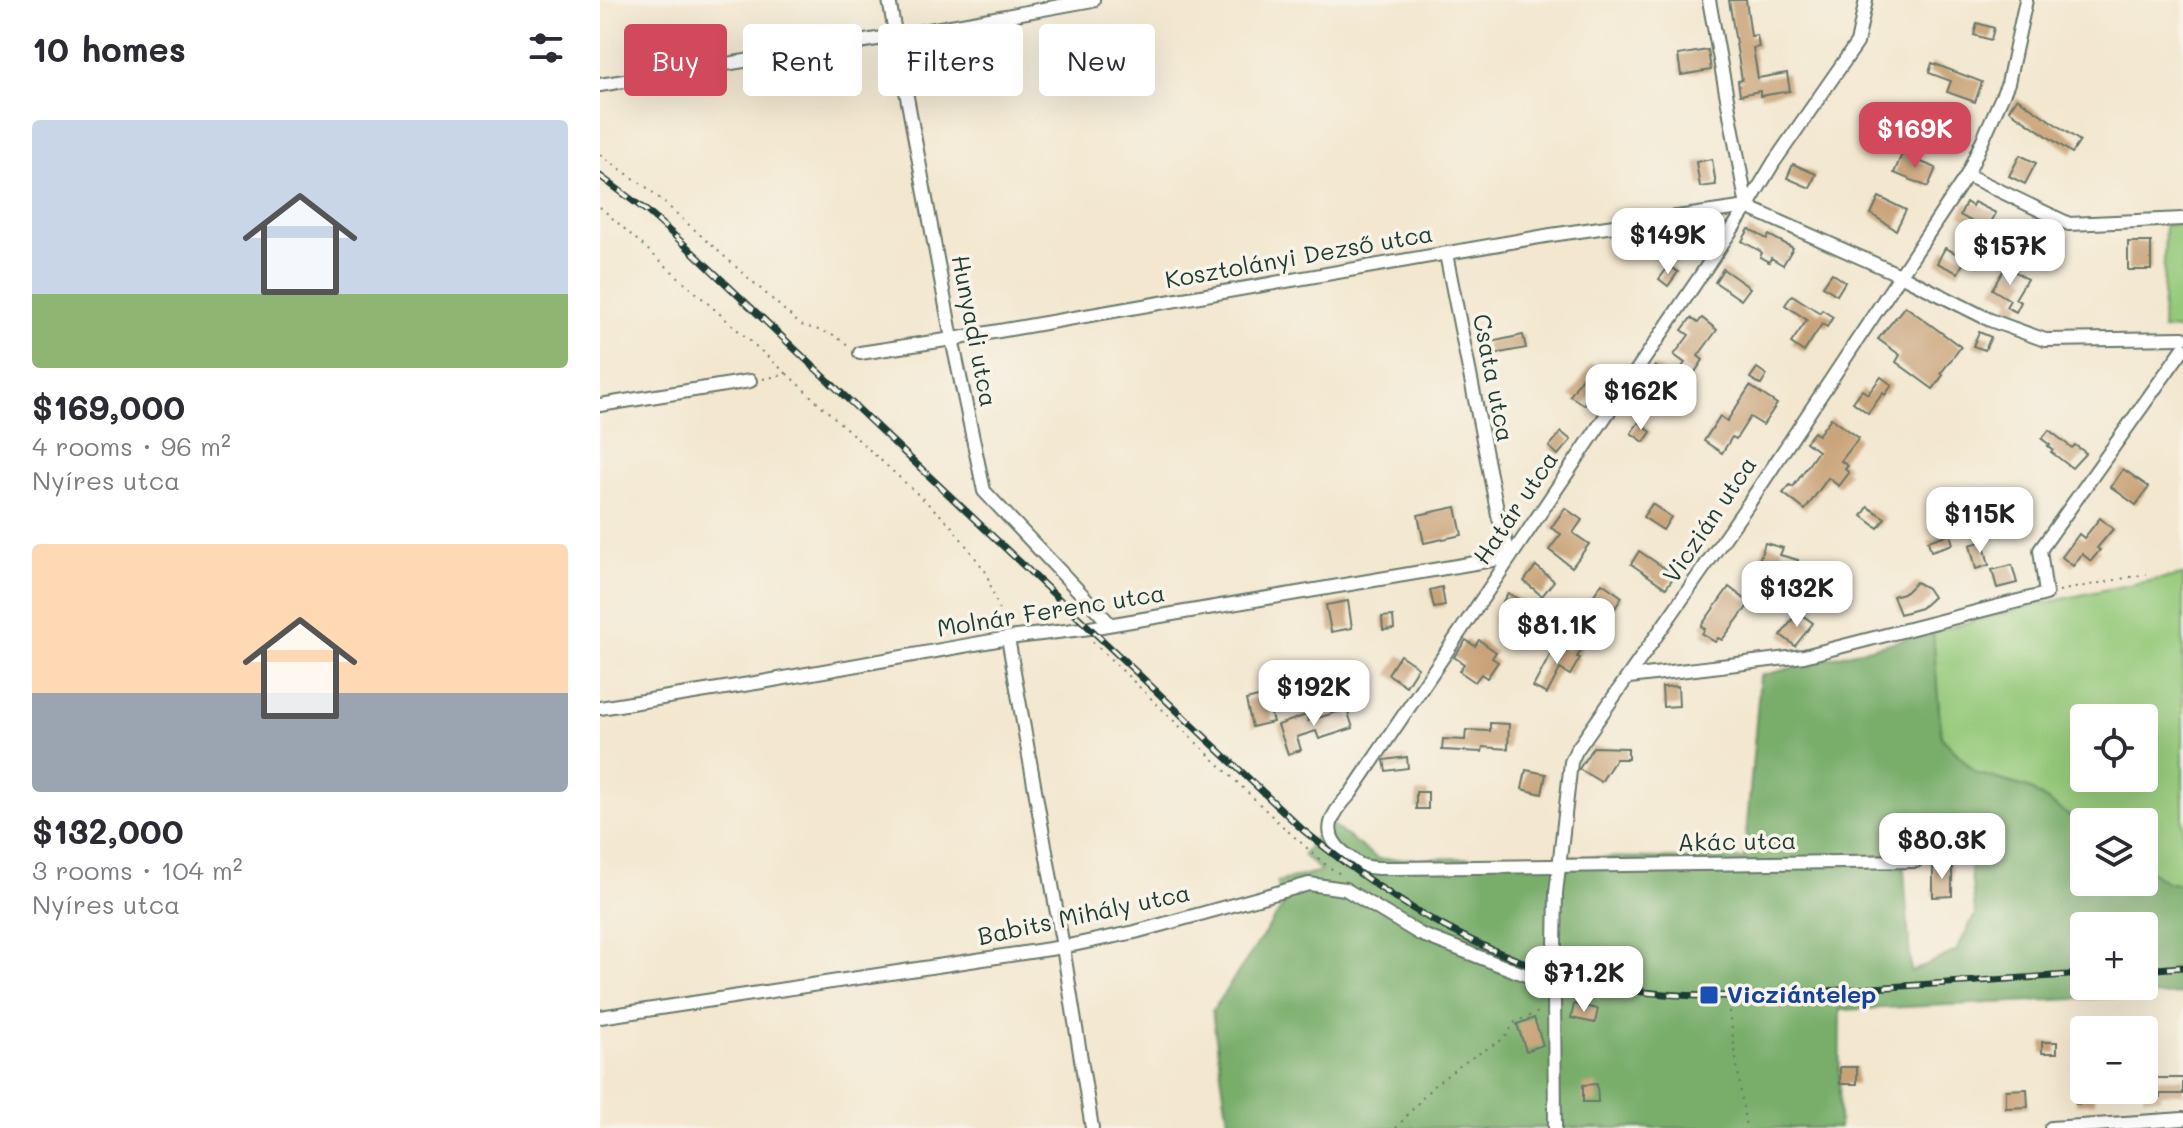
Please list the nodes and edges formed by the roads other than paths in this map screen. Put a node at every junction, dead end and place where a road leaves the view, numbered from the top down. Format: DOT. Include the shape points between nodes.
graph roads {
  1 [pos="889,0"];
  2 [pos="1093,0"];
  3 [pos="1709,0"];
  4 [pos="1866,0"];
  5 [pos="2026,0"];
  6 [pos="893,24"];
  7 [pos="961,24"];
  8 [pos="878,39"];
  9 [pos="600,85"];
  10 [pos="906,96"];
  11 [pos="1967,175"];
  12 [pos="1747,207"];
  13 [pos="2183,219"];
  14 [pos="1446,254"];
  15 [pos="1900,275"];
  16 [pos="2183,338"];
  17 [pos="952,339"];
  18 [pos="2183,349"];
  19 [pos="860,353"];
  20 [pos="750,381"];
  21 [pos="600,405"];
  22 [pos="1510,557"];
  23 [pos="1110,624"];
  24 [pos="1008,638"];
  25 [pos="1629,677"];
  26 [pos="600,708"];
  27 [pos="1916,861"];
  28 [pos="1557,867"];
  29 [pos="1063,947"];
  30 [pos="1554,986"];
  31 [pos="600,1017"];
  32 [pos="2183,1119"];
  33 [pos="1092,1128"];
  34 [pos="1555,1128"];
  35 [pos="2051,1128"];
  1 -- 6 [label="street, Hunyadi utca"];
  2 -- 7 [label="street"];
  3 -- 12 [label="street"];
  4 -- 12 [label="street, Határ utca" via="1857,43"];
  5 -- 11 [label="street, Viczián utca" via="2008,83"];
  8 -- 9 [label="street"];
  10 -- 17 [label="street, Hunyadi utca"];
  11 -- 13 [label="street" via="2069,224"];
  11 -- 15 [label="street, Viczián utca"];
  12 -- 14 [label="street, Kosztolányi Dezső utca"];
  12 -- 15 [label="street"];
  12 -- 22 [label="street, Határ utca"];
  14 -- 17 [label="street, Kosztolányi Dezső utca"];
  14 -- 22 [label="street, Csata utca"];
  15 -- 16 [label="street" via="1990,320 2045,340"];
  15 -- 25 [label="street, Viczián utca"];
  17 -- 19 [label="street, Kosztolányi Dezső utca"];
  17 -- 23 [label="street, Hunyadi utca" via="984,491"];
  18 -- 25 [label="street" via="2040,550 2046,594 1804,656"];
  20 -- 21 [label="street"];
  22 -- 23 [label="street, Molnár Ferenc utca"];
  22 -- 28 [label="street, Határ utca" via="1340,805 1331,820 1330,838 1363,866"];
  23 -- 24 [label="street, Molnár Ferenc utca"];
  24 -- 26 [label="street, Molnár Ferenc utca"];
  24 -- 29 [label="street"];
  25 -- 28 [label="street, Viczián utca" via="1571,762"];
  27 -- 28 [label="street, Akác utca"];
  28 -- 30 [label="street, Viczián utca"];
  29 -- 30 [label="street, Babits Mihály utca" via="1309,884 1345,889 1420,934"];
  29 -- 31 [label="street, Babits Mihály utca"];
  29 -- 33 [label="street"];
  30 -- 34 [label="street, Viczián utca"];
  32 -- 35 [label="street"];
}
